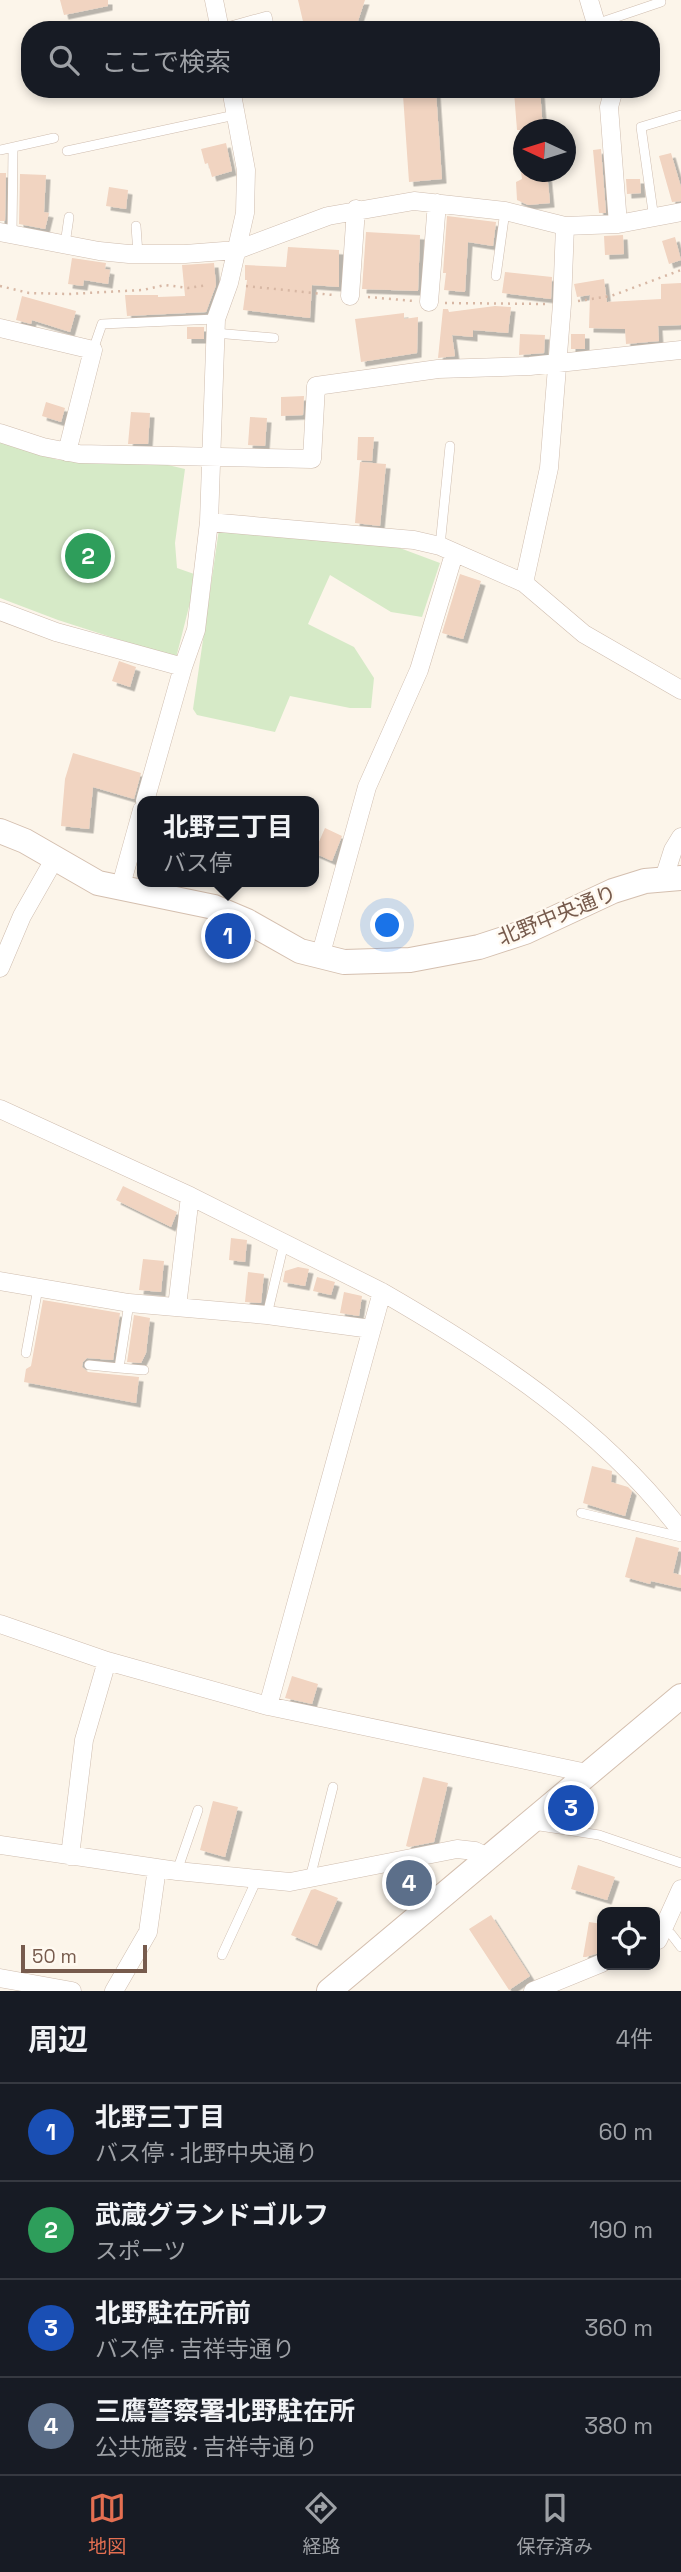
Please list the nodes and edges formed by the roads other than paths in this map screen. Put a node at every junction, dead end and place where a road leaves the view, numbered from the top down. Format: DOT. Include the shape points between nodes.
graph roads {
  1 [pos="214,0"];
  2 [pos="589,0"];
  3 [pos="661,2"];
  4 [pos="218,21"];
  5 [pos="250,21"];
  6 [pos="268,21"];
  7 [pos="595,21"];
  8 [pos="612,21"];
  9 [pos="232,98"];
  10 [pos="612,98"];
  11 [pos="235,115"];
  12 [pos="681,115"];
  13 [pos="54,138"];
  14 [pos="13,148"];
  15 [pos="0,150"];
  16 [pos="67,151"];
  17 [pos="437,203"];
  18 [pos="356,209"];
  19 [pos="505,211"];
  20 [pos="681,212"];
  21 [pos="68,217"];
  22 [pos="654,219"];
  23 [pos="618,224"];
  24 [pos="136,226"];
  25 [pos="565,226"];
  26 [pos="6,233"];
  27 [pos="65,244"];
  28 [pos="237,250"];
  29 [pos="138,254"];
  30 [pos="496,276"];
  31 [pos="350,296"];
  32 [pos="429,302"];
  33 [pos="216,326"];
  34 [pos="0,328"];
  35 [pos="274,338"];
  36 [pos="93,350"];
  37 [pos="681,350"];
  38 [pos="556,364"];
  39 [pos="0,433"];
  40 [pos="450,446"];
  41 [pos="67,452"];
  42 [pos="211,456"];
  43 [pos="209,522"];
  44 [pos="447,550"];
  45 [pos="524,583"];
  46 [pos="0,611"];
  47 [pos="183,667"];
  48 [pos="681,690"];
  49 [pos="146,796"];
  50 [pos="137,828"];
  51 [pos="0,831"];
  52 [pos="681,837"];
  53 [pos="55,858"];
  54 [pos="673,878"];
  55 [pos="120,889"];
  56 [pos="320,957"];
  57 [pos="0,968"];
  58 [pos="0,1109"];
  59 [pos="190,1196"];
  60 [pos="284,1243"];
  61 [pos="0,1280"];
  62 [pos="38,1287"];
  63 [pos="382,1292"];
  64 [pos="129,1303"];
  65 [pos="177,1307"];
  66 [pos="267,1315"];
  67 [pos="372,1329"];
  68 [pos="26,1353"];
  69 [pos="89,1365"];
  70 [pos="119,1368"];
  71 [pos="144,1370"];
  72 [pos="581,1513"];
  73 [pos="681,1531"];
  74 [pos="681,1537"];
  75 [pos="0,1624"];
  76 [pos="107,1661"];
  77 [pos="681,1696"];
  78 [pos="268,1706"];
  79 [pos="587,1773"];
  80 [pos="333,1787"];
  81 [pos="198,1810"];
  82 [pos="527,1824"];
  83 [pos="0,1845"];
  84 [pos="70,1856"];
  85 [pos="490,1858"];
  86 [pos="681,1863"];
  87 [pos="157,1868"];
  88 [pos="177,1871"];
  89 [pos="310,1878"];
  90 [pos="257,1879"];
  91 [pos="681,1889"];
  92 [pos="669,1939"];
  93 [pos="222,1955"];
  94 [pos="597,1965"];
  95 [pos="0,1978"];
  96 [pos="72,1991"];
  97 [pos="114,1991"];
  98 [pos="328,1991"];
  99 [pos="533,1991"];
  1 -- 4 [label="street"];
  2 -- 7 [label="street"];
  3 -- 8 [label="lane"];
  5 -- 6 [label="lane" via="267,16"];
  9 -- 11 [label="street"];
  10 -- 23 [label="street"];
  11 -- 16 [label="lane"];
  11 -- 28 [label="street" via="246,170 245,214"];
  12 -- 22 [label="lane" via="641,127"];
  13 -- 14 [label="lane"];
  14 -- 15 [label="lane"];
  14 -- 26 [label="lane"];
  17 -- 18 [label="street" via="414,201"];
  17 -- 19 [label="street"];
  17 -- 32 [label="street"];
  18 -- 28 [label="street"];
  18 -- 31 [label="street"];
  19 -- 25 [label="street"];
  19 -- 30 [label="lane"];
  20 -- 22 [label="street"];
  21 -- 27 [label="lane"];
  22 -- 23 [label="street"];
  23 -- 25 [label="street"];
  24 -- 29 [label="lane"];
  25 -- 38 [label="street"];
  26 -- 27 [label="street"];
  27 -- 29 [label="street"];
  28 -- 29 [label="street"];
  28 -- 33 [label="street"];
  33 -- 35 [label="lane"];
  33 -- 36 [label="lane" via="102,324"];
  33 -- 42 [label="street"];
  34 -- 36 [label="street"];
  36 -- 41 [label="street"];
  37 -- 38 [label="street"];
  38 -- 42 [label="street" via="438,369 316,386 312,459"];
  38 -- 45 [label="street" via="549,468"];
  39 -- 41 [label="street"];
  40 -- 44 [label="lane"];
  41 -- 42 [label="street"];
  42 -- 43 [label="street"];
  43 -- 44 [label="street" via="414,540"];
  43 -- 47 [label="street" via="196,630"];
  44 -- 45 [label="street"];
  44 -- 56 [label="street" via="419,670 367,787"];
  45 -- 48 [label="street" via="583,634"];
  46 -- 47 [label="street" via="56,632"];
  47 -- 49 [label="street"];
  50 -- 55 [label="street"];
  51 -- 53 [label="street, 北野中央通り"];
  52 -- 54 [label="street" via="673,850"];
  53 -- 55 [label="street, 北野中央通り" via="99,883"];
  53 -- 57 [label="street" via="22,916"];
  54 -- 56 [label="street, 北野中央通り" via="614,891 524,932 444,955 365,963"];
  55 -- 56 [label="street, 北野中央通り" via="214,907"];
  58 -- 59 [label="street"];
  59 -- 60 [label="street"];
  59 -- 65 [label="street"];
  60 -- 63 [label="street"];
  60 -- 66 [label="lane"];
  61 -- 62 [label="street"];
  62 -- 64 [label="street"];
  62 -- 68 [label="lane"];
  63 -- 67 [label="street"];
  63 -- 73 [label="street" via="455,1335 607,1448"];
  64 -- 65 [label="street"];
  64 -- 70 [label="lane"];
  65 -- 66 [label="street"];
  66 -- 67 [label="street"];
  67 -- 78 [label="street"];
  69 -- 70 [label="lane"];
  70 -- 71 [label="lane"];
  72 -- 74 [label="lane"];
  75 -- 76 [label="street"];
  76 -- 78 [label="street"];
  76 -- 84 [label="street" via="84,1740"];
  77 -- 79 [label="street"];
  78 -- 79 [label="street"];
  79 -- 82 [label="street"];
  80 -- 89 [label="lane"];
  81 -- 88 [label="lane"];
  82 -- 85 [label="street"];
  82 -- 86 [label="lane" via="598,1835"];
  83 -- 84 [label="street"];
  84 -- 87 [label="street"];
  85 -- 89 [label="street" via="457,1849"];
  85 -- 98 [label="street"];
  87 -- 88 [label="street"];
  87 -- 97 [label="street" via="148,1932"];
  88 -- 90 [label="street"];
  89 -- 90 [label="street" via="290,1882"];
  90 -- 93 [label="lane"];
  91 -- 92 [label="street"];
  94 -- 99 [label="street"];
  95 -- 96 [label="street"];
}
